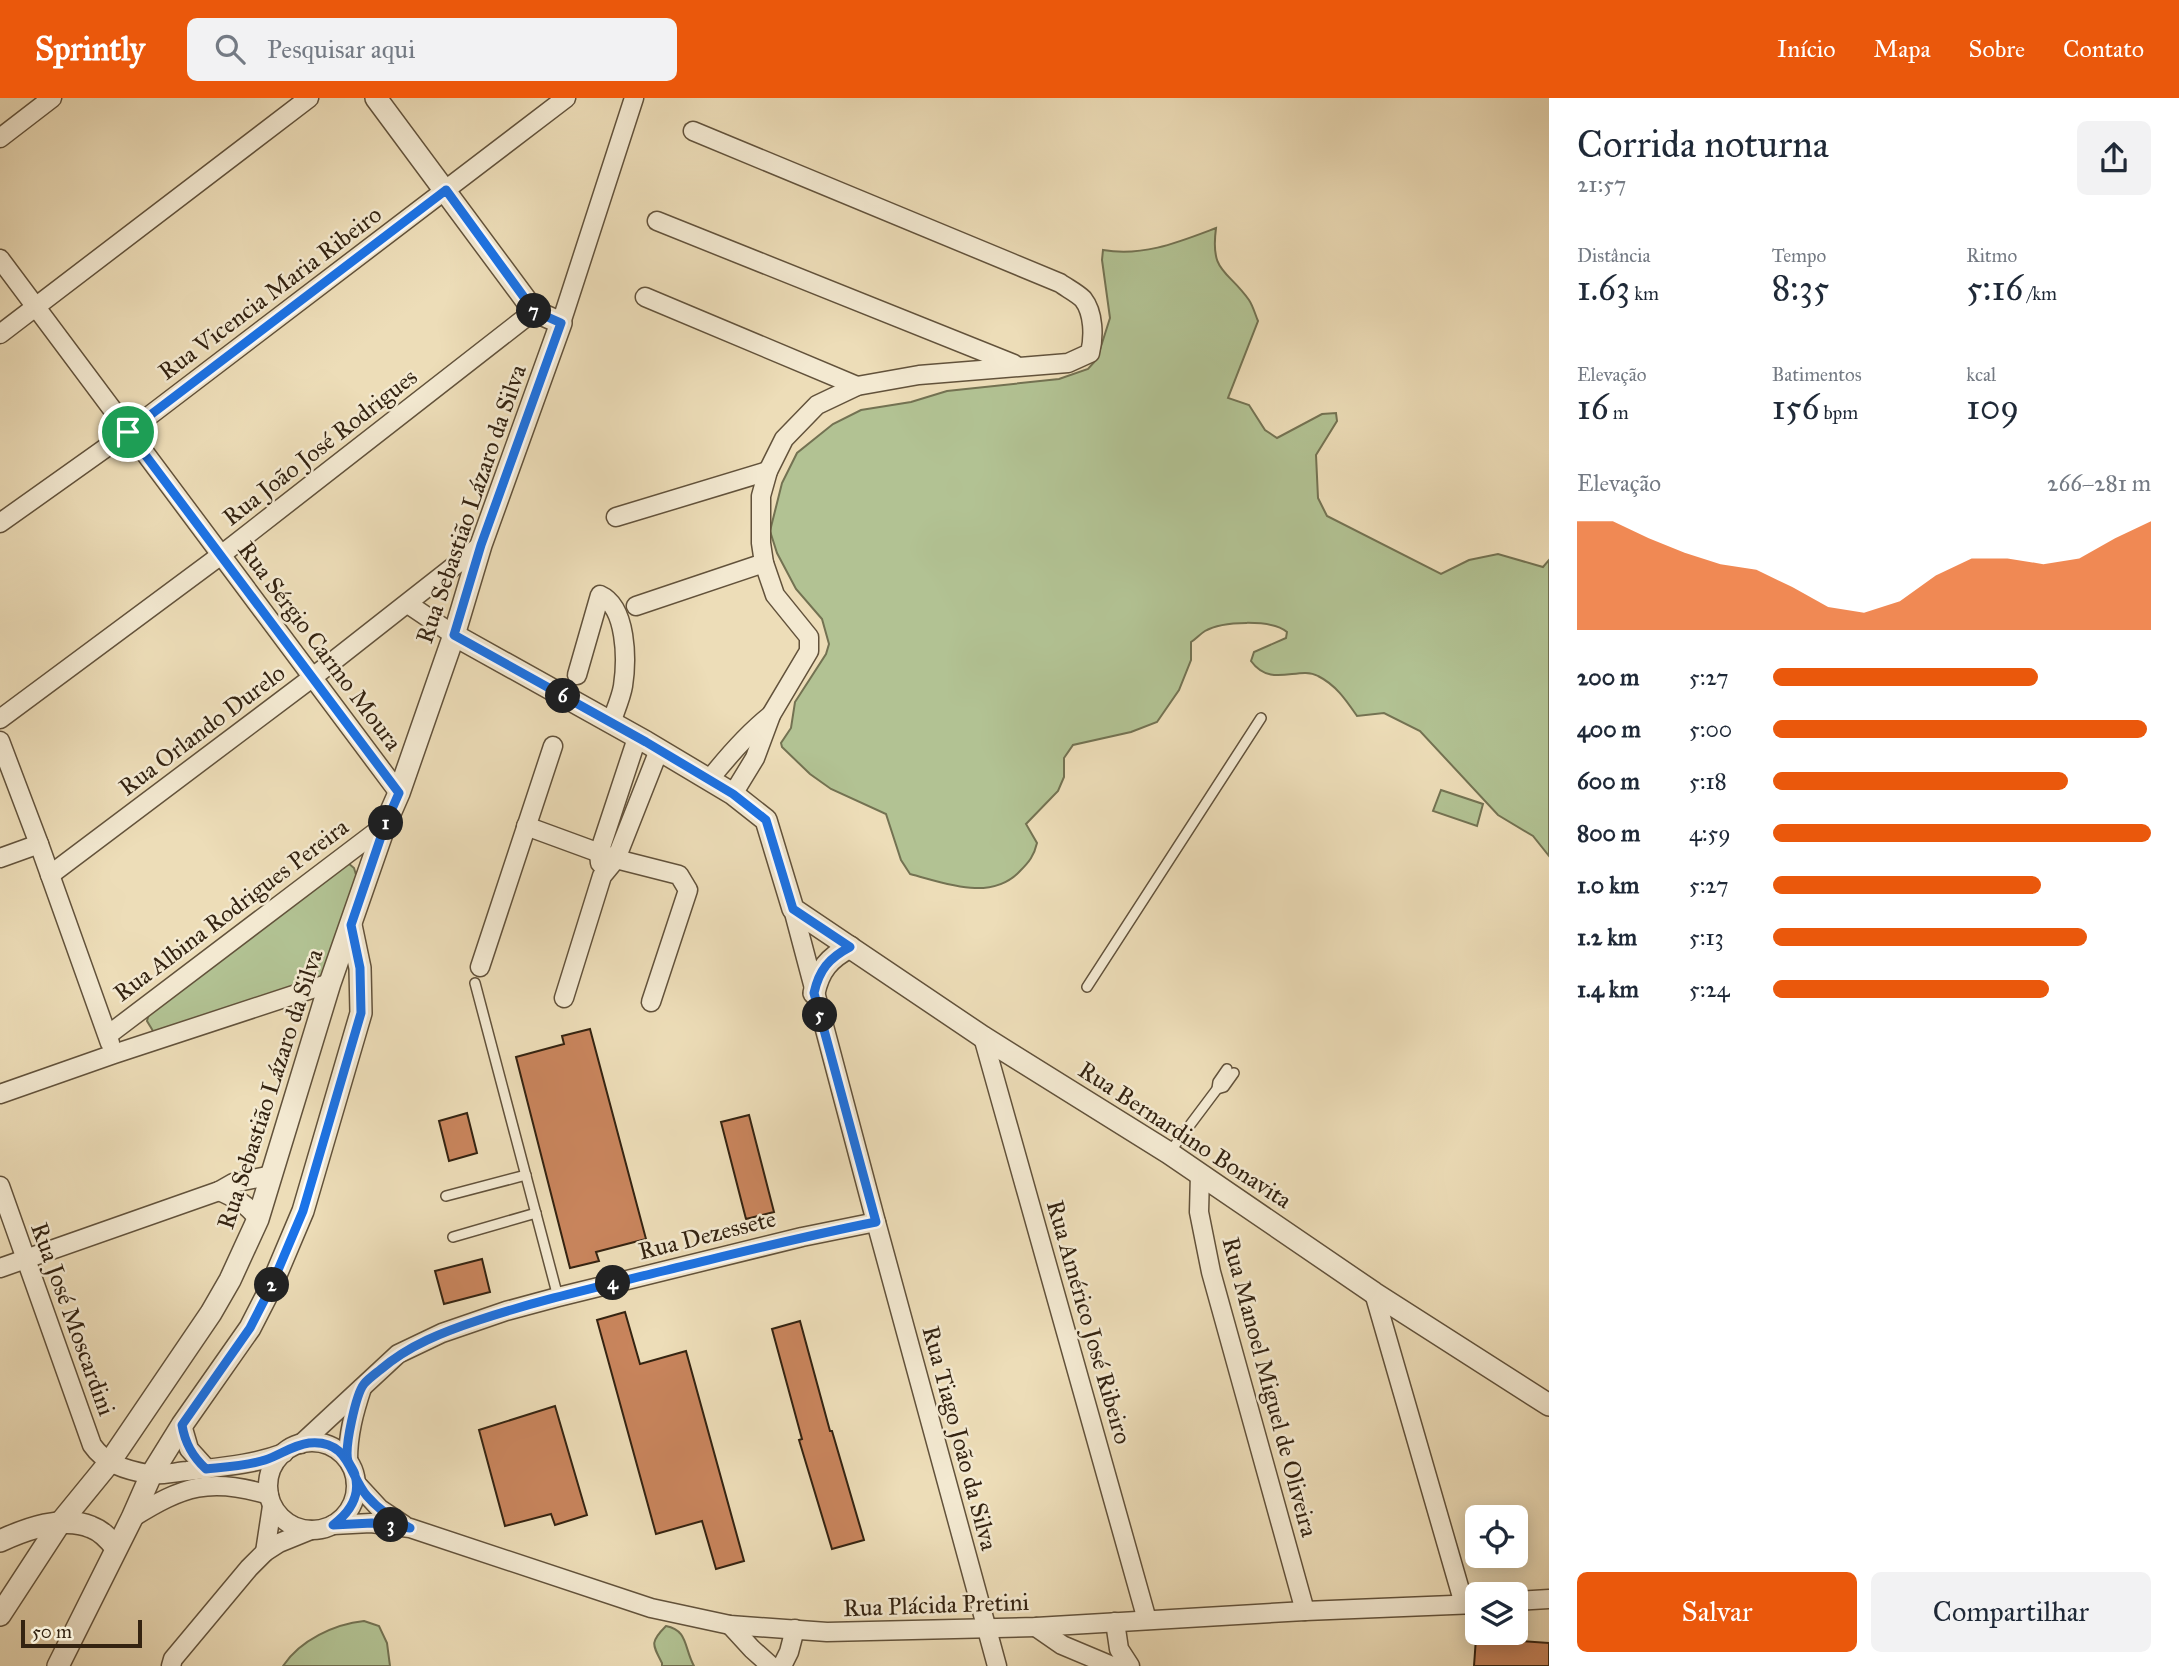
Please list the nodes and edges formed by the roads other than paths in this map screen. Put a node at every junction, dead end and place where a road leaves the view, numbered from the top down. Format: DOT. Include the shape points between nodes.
graph roads {
  1 [pos="52,98"];
  2 [pos="309,98"];
  3 [pos="376,98"];
  4 [pos="566,98"];
  5 [pos="635,98"];
  6 [pos="693,131"];
  7 [pos="0,138"];
  8 [pos="446,190"];
  9 [pos="657,221"];
  10 [pos="0,259"];
  11 [pos="645,296"];
  12 [pos="36,307"];
  13 [pos="534,311"];
  14 [pos="561,323"];
  15 [pos="0,334"];
  16 [pos="1020,366"];
  17 [pos="857,386"];
  18 [pos="128,432"];
  19 [pos="768,471"];
  20 [pos="616,517"];
  21 [pos="0,523"];
  22 [pos="481,545"];
  23 [pos="221,555"];
  24 [pos="764,563"];
  25 [pos="408,604"];
  26 [pos="636,606"];
  27 [pos="454,635"];
  28 [pos="577,675"];
  29 [pos="313,677"];
  30 [pos="771,715"];
  31 [pos="1261,718"];
  32 [pos="0,719"];
  33 [pos="611,723"];
  34 [pos="637,738"];
  35 [pos="0,741"];
  36 [pos="553,746"];
  37 [pos="659,750"];
  38 [pos="709,780"];
  39 [pos="399,793"];
  40 [pos="733,794"];
  41 [pos="385,825"];
  42 [pos="526,826"];
  43 [pos="39,844"];
  44 [pos="608,856"];
  45 [pos="0,859"];
  46 [pos="50,875"];
  47 [pos="793,909"];
  48 [pos="351,925"];
  49 [pos="850,947"];
  50 [pos="477,975"];
  51 [pos="330,983"];
  52 [pos="1087,987"];
  53 [pos="814,993"];
  54 [pos="564,998"];
  55 [pos="651,1002"];
  56 [pos="108,1035"];
  57 [pos="983,1037"];
  58 [pos="114,1054"];
  59 [pos="1231,1071"];
  60 [pos="0,1094"];
  61 [pos="1169,1153"];
  62 [pos="1200,1174"];
  63 [pos="272,1175"];
  64 [pos="526,1175"];
  65 [pos="0,1186"];
  66 [pos="219,1191"];
  67 [pos="446,1196"];
  68 [pos="536,1213"];
  69 [pos="258,1219"];
  70 [pos="876,1222"];
  71 [pos="453,1237"];
  72 [pos="25,1260"];
  73 [pos="0,1268"];
  74 [pos="1374,1293"];
  75 [pos="558,1297"];
  76 [pos="363,1385"];
  77 [pos="1549,1405"];
  78 [pos="182,1425"];
  79 [pos="301,1444"];
  80 [pos="284,1453"];
  81 [pos="348,1460"];
  82 [pos="109,1463"];
  83 [pos="206,1469"];
  84 [pos="151,1475"];
  85 [pos="356,1483"];
  86 [pos="270,1500"];
  87 [pos="132,1518"];
  88 [pos="61,1523"];
  89 [pos="333,1525"];
  90 [pos="410,1528"];
  91 [pos="311,1530"];
  92 [pos="0,1542"];
  93 [pos="116,1548"];
  94 [pos="265,1552"];
  95 [pos="30,1569"];
  96 [pos="1465,1585"];
  97 [pos="1549,1599"];
  98 [pos="1528,1600"];
  99 [pos="1465,1604"];
  100 [pos="1306,1611"];
  101 [pos="0,1615"];
  102 [pos="1147,1620"];
  103 [pos="1115,1622"];
  104 [pos="730,1625"];
  105 [pos="1037,1627"];
  106 [pos="987,1628"];
  107 [pos="795,1629"];
  108 [pos="58,1666"];
  109 [pos="171,1666"];
  110 [pos="771,1666"];
  111 [pos="782,1666"];
  112 [pos="997,1666"];
  113 [pos="1112,1666"];
  114 [pos="1130,1666"];
  1 -- 7 [label="street"];
  2 -- 12 [label="street"];
  3 -- 8 [label="street"];
  4 -- 8 [label="street, Rua Vicencia Maria Ribeiro"];
  5 -- 14 [label="street, Rua Sebastião Lázaro da Silva"];
  6 -- 16 [label="street" via="1060,283 1083,300 1092,327 1090,353 1068,363"];
  8 -- 13 [label="street"];
  8 -- 18 [label="street, Rua Vicencia Maria Ribeiro"];
  9 -- 16 [label="street"];
  10 -- 12 [label="street, Rua Sérgio Carmo Moura"];
  11 -- 17 [label="street"];
  12 -- 15 [label="street"];
  12 -- 18 [label="street, Rua Sérgio Carmo Moura"];
  13 -- 14 [label="street"];
  13 -- 23 [label="street, Rua João José Rodrigues"];
  14 -- 22 [label="street, Rua Sebastião Lázaro da Silva"];
  16 -- 17 [label="street"];
  17 -- 19 [label="street" via="817,405 784,439"];
  18 -- 21 [label="street, Rua Vicencia Maria Ribeiro"];
  18 -- 23 [label="street, Rua Sérgio Carmo Moura"];
  19 -- 20 [label="street"];
  19 -- 24 [label="street" via="761,496"];
  22 -- 25 [label="street, Rua Orlando Durelo"];
  22 -- 27 [label="street, Rua Sebastião Lázaro da Silva"];
  23 -- 29 [label="street, Rua Sérgio Carmo Moura"];
  23 -- 32 [label="street, Rua João José Rodrigues"];
  24 -- 26 [label="street"];
  24 -- 30 [label="street" via="775,596 809,637 809,651"];
  25 -- 27 [label="street"];
  25 -- 29 [label="street, Rua Orlando Durelo"];
  27 -- 33 [label="street"];
  27 -- 39 [label="street, Rua Sebastião Lázaro da Silva"];
  28 -- 33 [label="street" via="600,595 614,605 624,634 623,687"];
  29 -- 39 [label="street, Rua Sérgio Carmo Moura"];
  29 -- 46 [label="street, Rua Orlando Durelo"];
  30 -- 38 [label="street"];
  30 -- 40 [label="street" via="755,758"];
  31 -- 52 [label="lane"];
  33 -- 34 [label="street"];
  34 -- 37 [label="street"];
  34 -- 44 [label="street"];
  35 -- 43 [label="street"];
  36 -- 42 [label="street"];
  37 -- 38 [label="street"];
  37 -- 44 [label="street"];
  38 -- 40 [label="street"];
  39 -- 41 [label="street, Rua Sebastião Lázaro da Silva"];
  40 -- 47 [label="street" via="766,820"];
  41 -- 48 [label="street, Rua Sebastião Lázaro da Silva"];
  41 -- 56 [label="street, Rua Albina Rodrigues Pereira"];
  42 -- 44 [label="street"];
  42 -- 50 [label="street"];
  43 -- 45 [label="street"];
  43 -- 46 [label="street"];
  44 -- 54 [label="street"];
  44 -- 55 [label="street" via="679,875 688,890"];
  46 -- 56 [label="street"];
  47 -- 49 [label="street, Rua Bernardino Bonavita"];
  47 -- 53 [label="street, Rua Tiago João da Silva"];
  48 -- 51 [label="street, Rua Sebastião Lázaro da Silva"];
  48 -- 78 [label="street, Rua Sebastião Lázaro da Silva" via="360,968 361,1013 303,1211 250,1328"];
  49 -- 53 [label="street" via="825,965"];
  49 -- 57 [label="street, Rua Bernardino Bonavita"];
  50 -- 64 [label="lane"];
  51 -- 58 [label="street"];
  51 -- 63 [label="street, Rua Sebastião Lázaro da Silva"];
  53 -- 70 [label="street, Rua Tiago João da Silva"];
  56 -- 58 [label="street"];
  57 -- 61 [label="street, Rua Bernardino Bonavita"];
  57 -- 102 [label="street, Rua Américo José Ribeiro"];
  58 -- 60 [label="street"];
  59 -- 61 [label="lane" via="1224,1087 1217,1088"];
  61 -- 62 [label="street, Rua Bernardino Bonavita"];
  62 -- 74 [label="street, Rua Bernardino Bonavita"];
  62 -- 100 [label="street, Rua Manoel Miguel de Oliveira" via="1199,1212 1211,1272"];
  63 -- 66 [label="street" via="233,1183"];
  63 -- 69 [label="street, Rua Sebastião Lázaro da Silva"];
  64 -- 67 [label="lane"];
  64 -- 68 [label="lane"];
  65 -- 72 [label="street, Rua José Moscardini"];
  66 -- 69 [label="street" via="240,1200"];
  66 -- 72 [label="street"];
  68 -- 71 [label="lane"];
  68 -- 75 [label="lane"];
  69 -- 82 [label="street, Rua Sebastião Lázaro da Silva" via="211,1313"];
  70 -- 75 [label="street, Rua Dezessete"];
  70 -- 106 [label="street, Rua Tiago João da Silva"];
  72 -- 73 [label="street"];
  72 -- 82 [label="street, Rua José Moscardini" via="92,1445"];
  74 -- 77 [label="street, Rua Bernardino Bonavita"];
  74 -- 96 [label="street"];
  75 -- 76 [label="street, Rua Dezessete" via="442,1333 398,1354"];
  76 -- 79 [label="street, Rua Dezessete"];
  76 -- 81 [label="street, Rua Dezessete" via="352,1417"];
  78 -- 83 [label="street" via="189,1449"];
  78 -- 84 [label="street, Rua Sebastião Lázaro da Silva"];
  79 -- 80 [label="street"];
  79 -- 81 [label="street" via="327,1445"];
  80 -- 83 [label="street"];
  80 -- 86 [label="street" via="270,1472"];
  81 -- 85 [label="street"];
  82 -- 84 [label="street"];
  82 -- 88 [label="street, Rua Sebastião Lázaro da Silva"];
  83 -- 84 [label="street"];
  84 -- 87 [label="street, Rua Sebastião Lázaro da Silva"];
  85 -- 89 [label="street" via="351,1507"];
  85 -- 90 [label="street, Rua Plácida Pretini" via="380,1509"];
  86 -- 87 [label="street" via="244,1487 211,1486 162,1499"];
  86 -- 91 [label="street" via="288,1523"];
  86 -- 94 [label="street"];
  87 -- 93 [label="street, Rua Sebastião Lázaro da Silva"];
  88 -- 92 [label="street" via="22,1531"];
  88 -- 93 [label="street" via="92,1527"];
  88 -- 95 [label="street, Rua Sebastião Lázaro da Silva"];
  89 -- 90 [label="street, Rua Plácida Pretini" via="372,1523"];
  89 -- 91 [label="street"];
  90 -- 104 [label="street, Rua Plácida Pretini" via="652,1608"];
  91 -- 94 [label="street"];
  92 -- 95 [label="street" via="22,1554"];
  93 -- 108 [label="street, Rua Sebastião Lázaro da Silva"];
  94 -- 109 [label="street"];
  95 -- 101 [label="street, Rua Sebastião Lázaro da Silva"];
  97 -- 98 [label="street"];
  99 -- 100 [label="street, Rua Plácida Pretini"];
  100 -- 102 [label="street, Rua Plácida Pretini"];
  102 -- 103 [label="street, Rua Plácida Pretini"];
  103 -- 105 [label="street, Rua Plácida Pretini"];
  103 -- 114 [label="street" via="1119,1649"];
  104 -- 107 [label="street, Rua Plácida Pretini"];
  104 -- 110 [label="street"];
  105 -- 106 [label="street, Rua Plácida Pretini"];
  105 -- 113 [label="street" via="1062,1645"];
  106 -- 107 [label="street, Rua Plácida Pretini"];
  106 -- 112 [label="street, Rua Tiago João da Silva"];
  107 -- 111 [label="street"];
}
